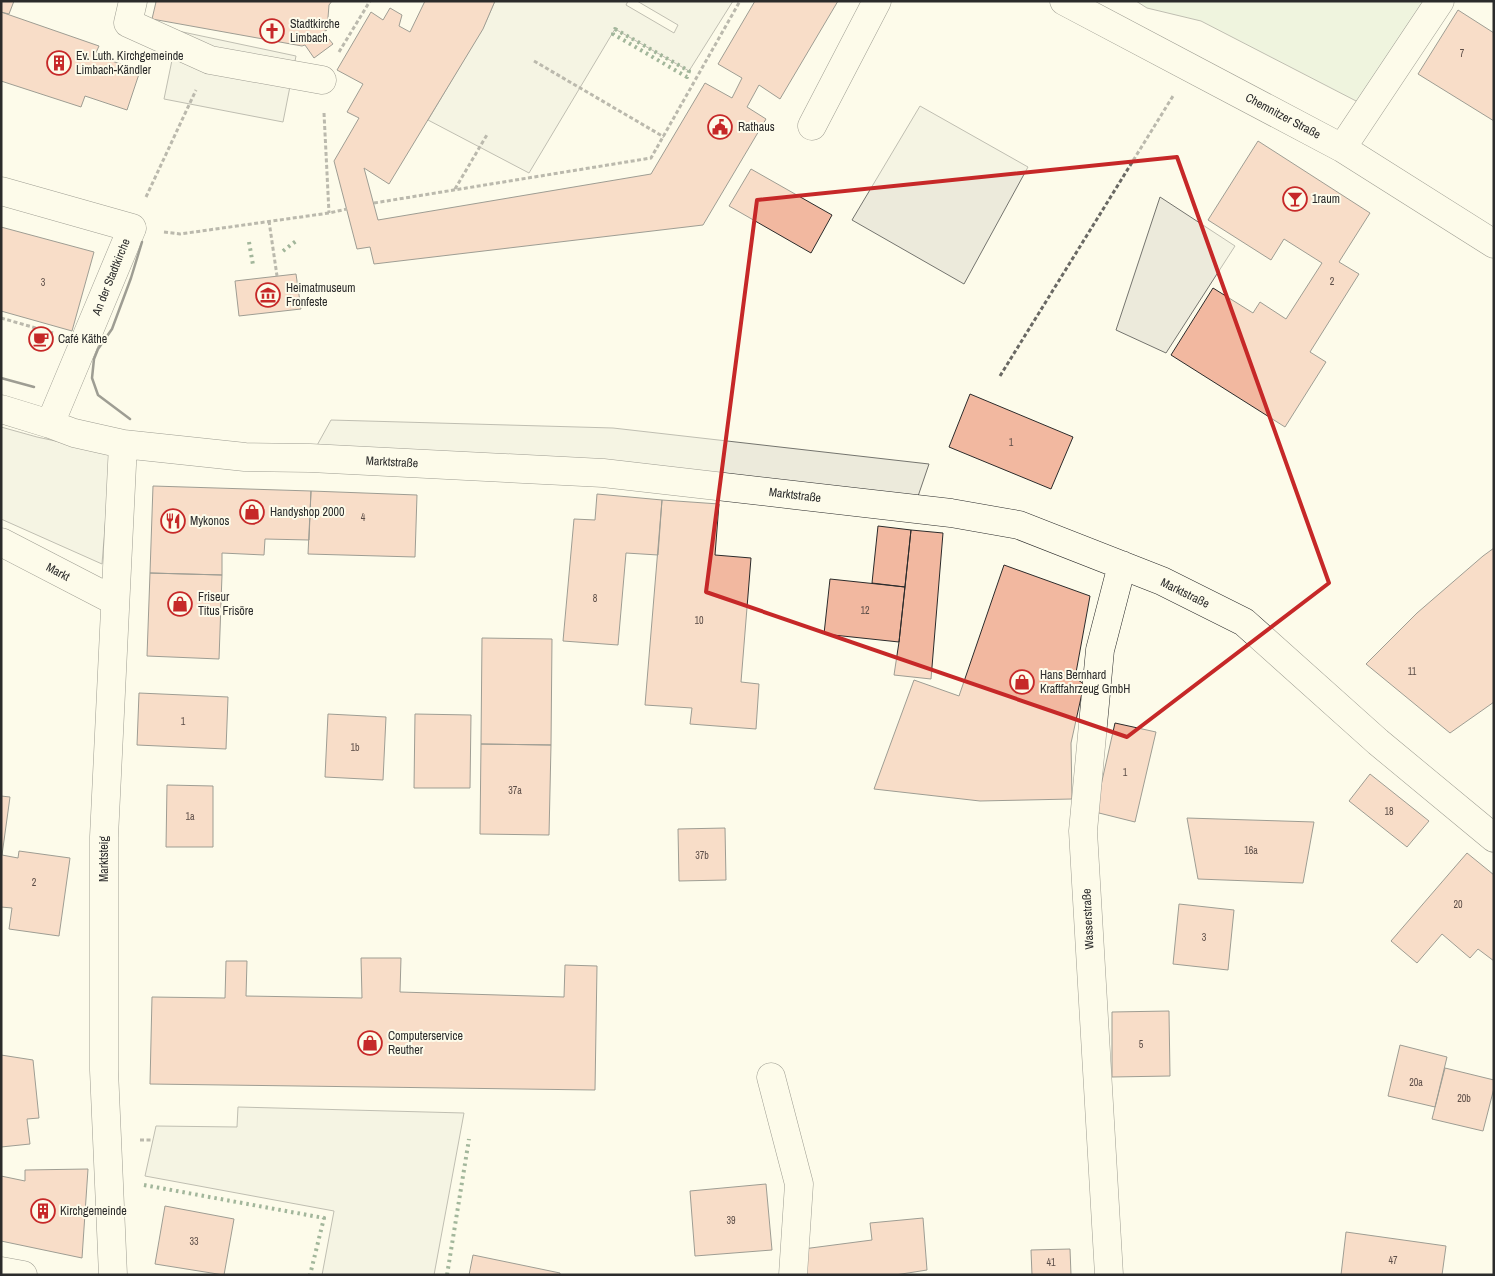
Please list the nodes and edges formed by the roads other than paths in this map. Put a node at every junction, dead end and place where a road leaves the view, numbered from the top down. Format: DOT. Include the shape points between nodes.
graph roads {
  1 [pos="133,1"];
  2 [pos="877,1"];
  3 [pos="1064,1"];
  4 [pos="1440,1"];
  5 [pos="322,80"];
  6 [pos="812,126"];
  7 [pos="1342,148"];
  8 [pos="1,191"];
  9 [pos="1494,244"];
  10 [pos="1,409"];
  11 [pos="50,424"];
  12 [pos="123,444"];
  13 [pos="1,542"];
  14 [pos="1122,566"];
  15 [pos="115,601"];
  16 [pos="1494,838"];
  17 [pos="771,1077"];
  18 [pos="1,1271"];
  19 [pos="23,1275"];
  20 [pos="113,1275"];
  21 [pos="793,1275"];
  22 [pos="1110,1275"];
  1 -- 5 [label="street" via="128,23 210,60"];
  2 -- 6 [label="street"];
  3 -- 7 [label="street, Chemnitzer Straße"];
  4 -- 7 [label="street"];
  7 -- 9 [label="street, Chemnitzer Straße"];
  8 -- 11 [label="street, An der Stadtkirche" via="132,228"];
  10 -- 11 [label="street, Marktstraße"];
  11 -- 12 [label="street, Marktstraße"];
  12 -- 14 [label="street, Marktstraße" via="245,457 603,473 924,510 1019,525"];
  12 -- 15 [label="street, Marktsteig"];
  13 -- 15 [label="street, Markt"];
  14 -- 16 [label="street, Marktstraße" via="1162,581 1244,622 1378,742"];
  14 -- 22 [label="street, Wasserstraße" via="1100,650 1083,831"];
  15 -- 20 [label="street, Marktsteig" via="104,837 104,1070"];
  17 -- 21 [label="street" via="799,1184"];
  18 -- 19 [label="street"];
}
